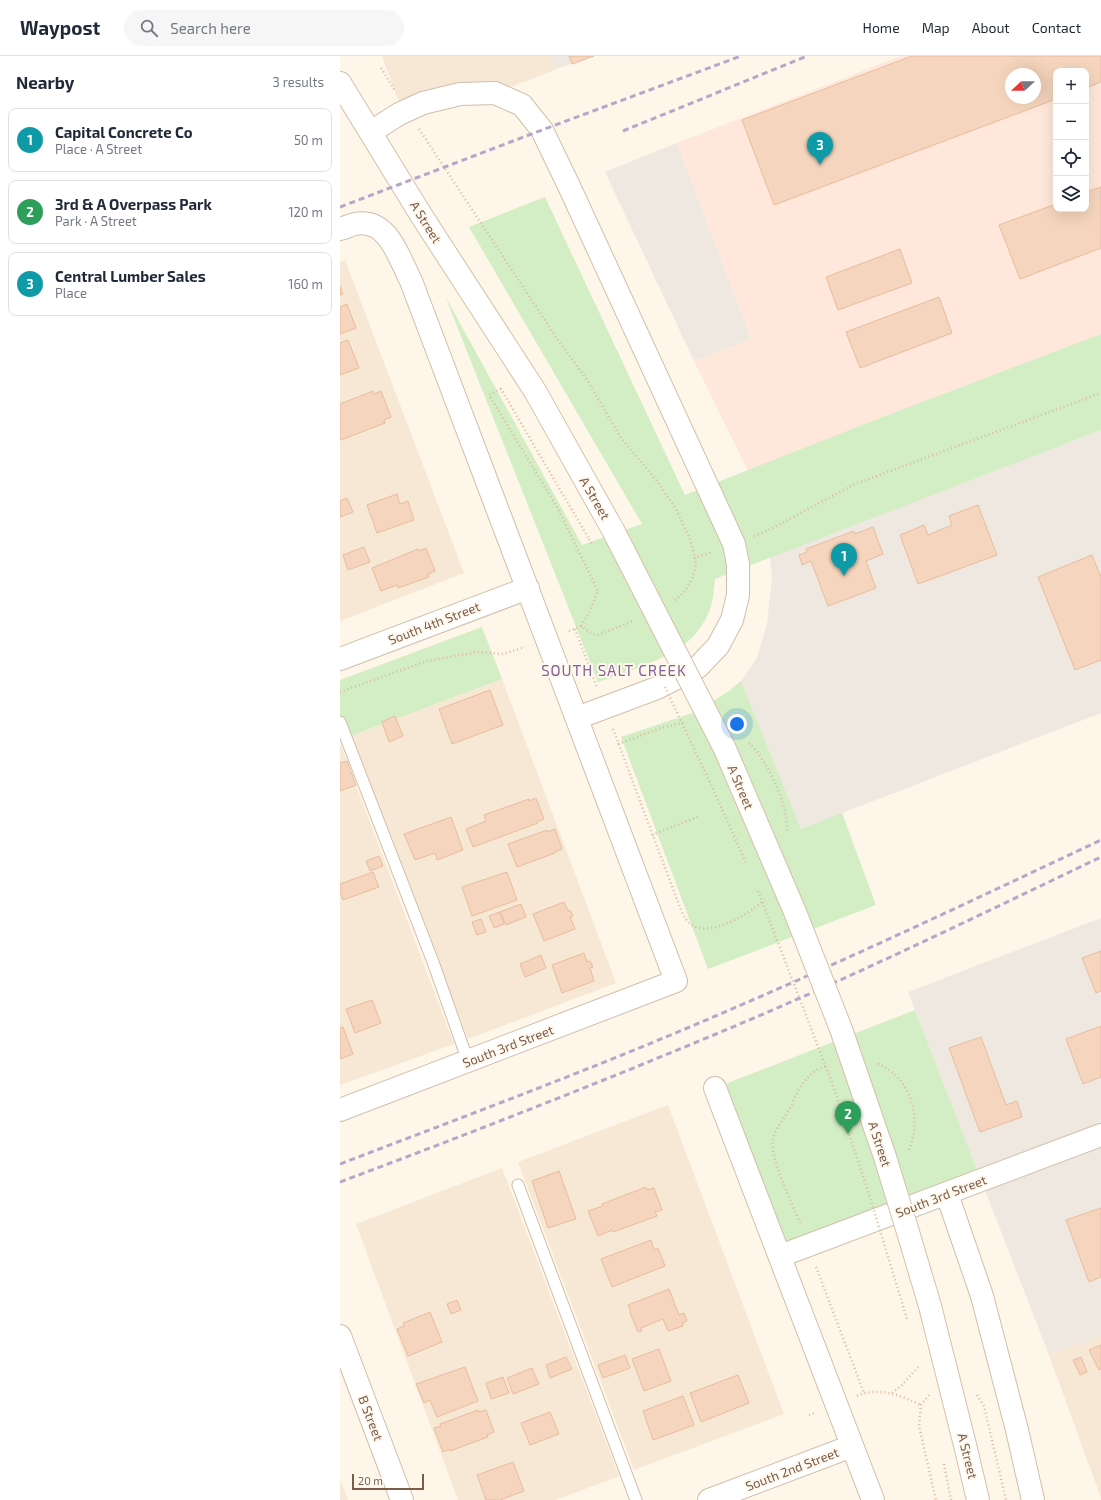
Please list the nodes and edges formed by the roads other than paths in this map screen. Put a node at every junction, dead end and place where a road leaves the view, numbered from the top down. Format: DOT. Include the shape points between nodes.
graph roads {
  1 [pos="340,83"];
  2 [pos="371,132"];
  3 [pos="340,229"];
  4 [pos="528,588"];
  5 [pos="340,659"];
  6 [pos="577,718"];
  7 [pos="340,722"];
  8 [pos="468,1061"];
  9 [pos="715,1088"];
  10 [pos="340,1110"];
  11 [pos="1101,1135"];
  12 [pos="518,1185"];
  13 [pos="946,1194"];
  14 [pos="780,1256"];
  15 [pos="340,1336"];
  16 [pos="852,1446"];
  17 [pos="402,1500"];
  18 [pos="636,1500"];
  19 [pos="709,1500"];
  20 [pos="873,1500"];
  21 [pos="978,1500"];
  22 [pos="1033,1500"];
  1 -- 2 [label="street, A Street"];
  2 -- 6 [label="street" via="406,111 460,94 495,93 522,105 542,130 734,544 738,564 738,595 732,620 718,646 698,667 657,688"];
  2 -- 21 [label="street, A Street, bridge" via="421,215 535,391 613,530 725,749 795,912 838,1022 885,1157 930,1306"];
  3 -- 4 [label="street" via="355,224 372,225 379,228 392,242 411,281"];
  4 -- 5 [label="street, South 4th Street"];
  4 -- 6 [label="street"];
  6 -- 8 [label="street, South 3rd Street" via="676,981"];
  7 -- 8 [label="lane" via="433,962"];
  8 -- 10 [label="street, South 3rd Street"];
  9 -- 14 [label="street"];
  11 -- 13 [label="street, South 3rd Street"];
  12 -- 18 [label="lane"];
  13 -- 14 [label="street, South 3rd Street"];
  13 -- 22 [label="street" via="982,1296"];
  14 -- 16 [label="street"];
  15 -- 17 [label="street, B Street"];
  16 -- 19 [label="street, South 2nd Street"];
  16 -- 20 [label="street"];
}
